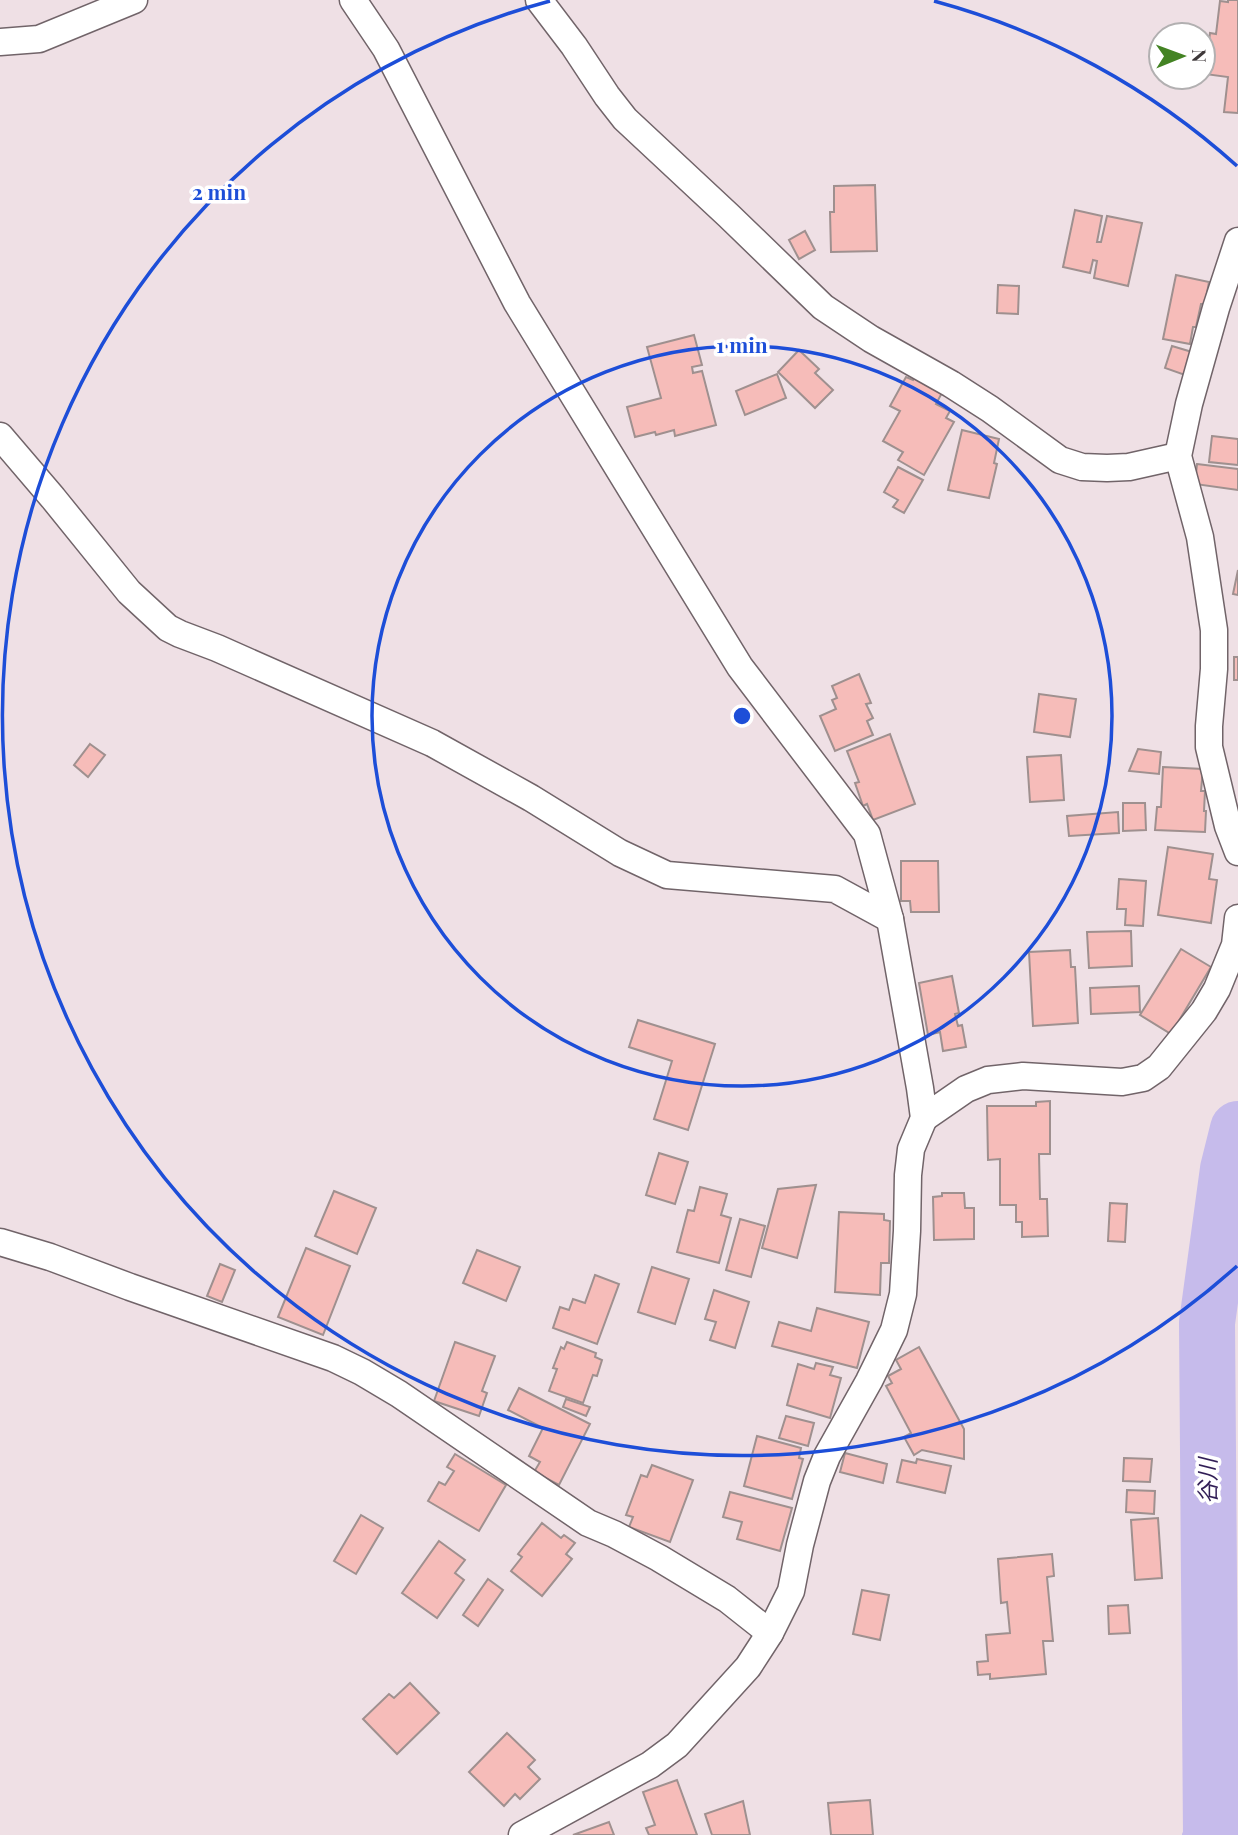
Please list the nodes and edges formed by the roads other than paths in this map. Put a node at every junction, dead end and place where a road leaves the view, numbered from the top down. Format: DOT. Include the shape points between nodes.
graph roads {
  1 [pos="134,0"];
  2 [pos="353,0"];
  3 [pos="539,0"];
  4 [pos="0,42"];
  5 [pos="1238,241"];
  6 [pos="0,436"];
  7 [pos="1178,456"];
  8 [pos="1238,852"];
  9 [pos="1238,918"];
  10 [pos="890,919"];
  11 [pos="924,1118"];
  12 [pos="0,1242"];
  13 [pos="770,1633"];
  14 [pos="522,1835"];
  1 -- 4 [label="street" via="39,39"];
  2 -- 10 [label="street" via="386,49 517,303 740,667 867,834"];
  3 -- 7 [label="street" via="625,119 823,307 990,409 1060,460 1082,467 1129,467"];
  5 -- 7 [label="street"];
  6 -- 10 [label="street" via="129,592 168,628 432,743 620,853 667,875 835,889"];
  7 -- 8 [label="street" via="1200,537 1214,630 1209,747"];
  9 -- 11 [label="street" via="1235,945 1204,1011 1158,1068 1143,1078 1122,1082 1023,1076 988,1080 965,1089"];
  10 -- 11 [label="street"];
  11 -- 13 [label="street" via="909,1162 903,1294 894,1330 827,1456 791,1591"];
  12 -- 13 [label="street" via="362,1371 588,1523 727,1598"];
  13 -- 14 [label="street" via="748,1667 677,1745 650,1765"];
}
